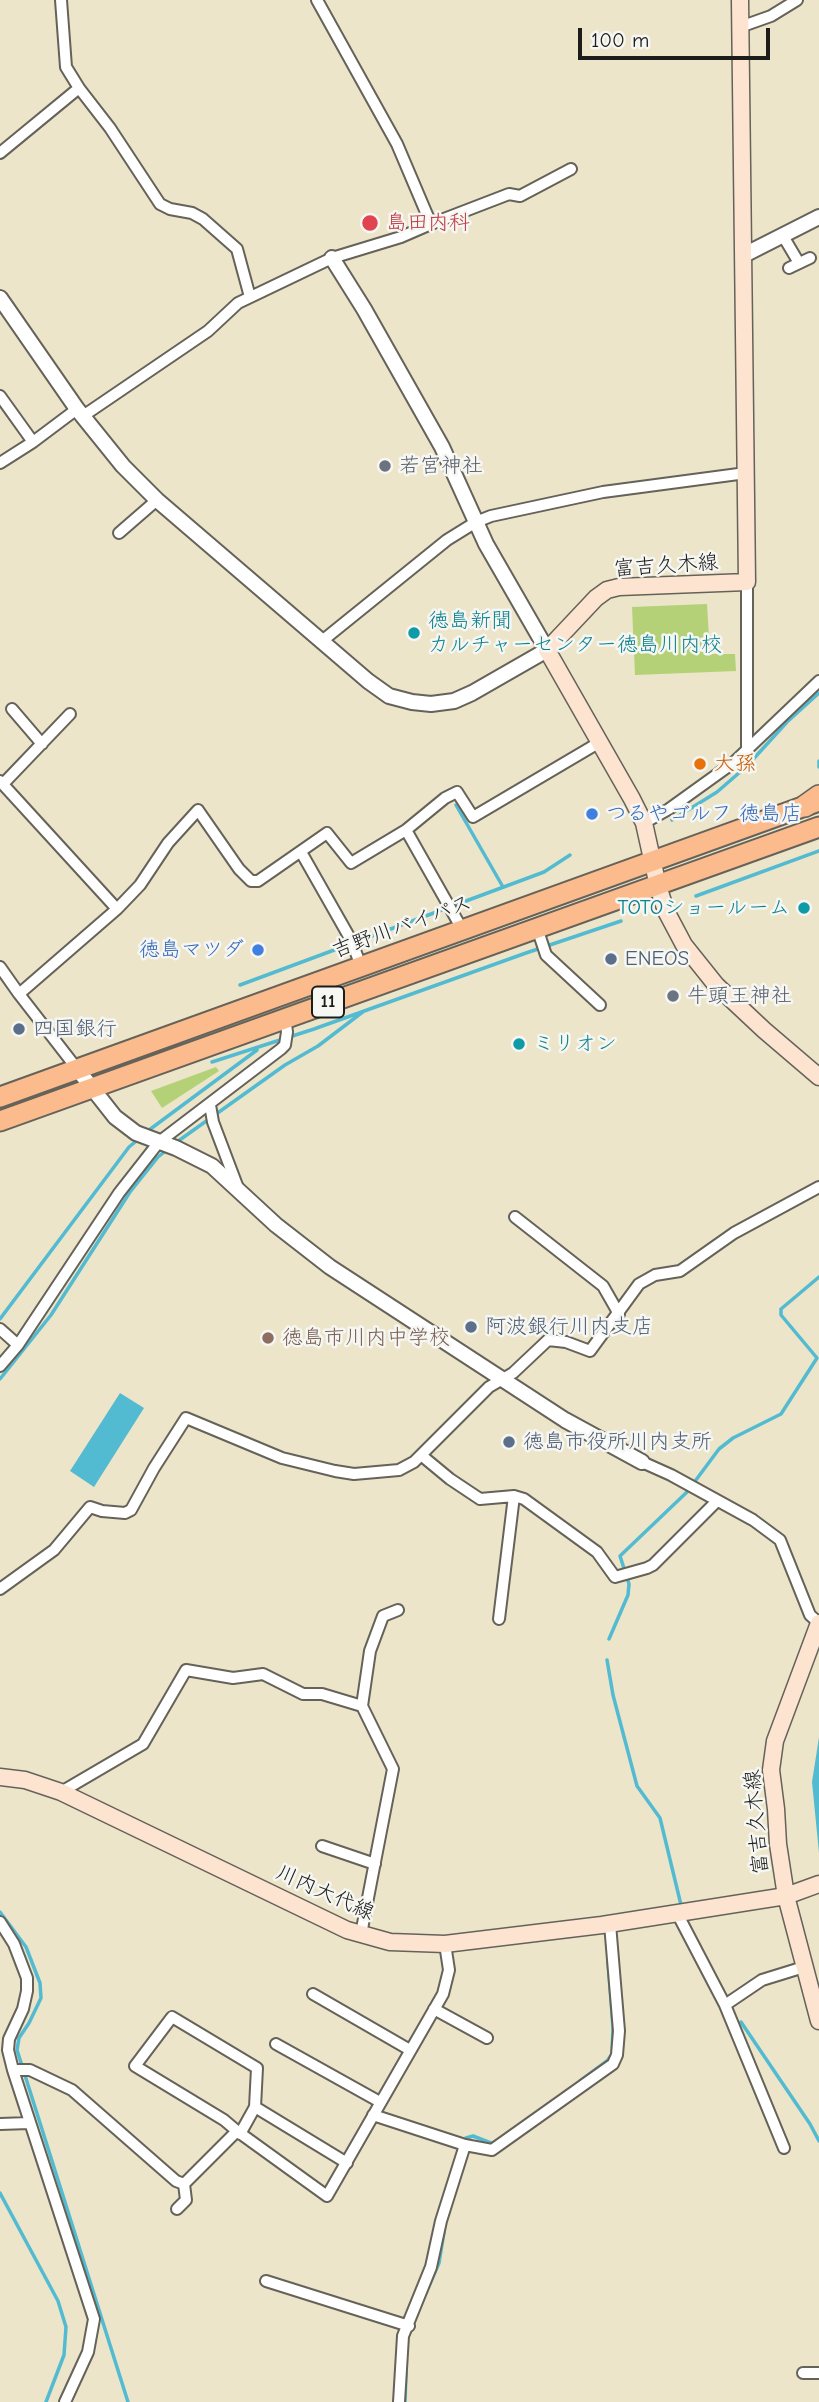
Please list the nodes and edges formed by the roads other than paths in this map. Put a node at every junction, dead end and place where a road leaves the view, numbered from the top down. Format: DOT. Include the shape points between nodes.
graph roads {
  1 [pos="61,0"];
  2 [pos="317,0"];
  3 [pos="740,0"];
  4 [pos="797,0"];
  5 [pos="740,27"];
  6 [pos="79,88"];
  7 [pos="0,153"];
  8 [pos="570,169"];
  9 [pos="819,217"];
  10 [pos="431,225"];
  11 [pos="783,236"];
  12 [pos="744,255"];
  13 [pos="332,258"];
  14 [pos="799,263"];
  15 [pos="250,297"];
  16 [pos="0,299"];
  17 [pos="0,396"];
  18 [pos="80,412"];
  19 [pos="33,442"];
  20 [pos="0,463"];
  21 [pos="746,473"];
  22 [pos="157,499"];
  23 [pos="476,522"];
  24 [pos="119,533"];
  25 [pos="747,582"];
  26 [pos="321,641"];
  27 [pos="547,650"];
  28 [pos="819,681"];
  29 [pos="12,709"];
  30 [pos="70,714"];
  31 [pos="600,742"];
  32 [pos="42,744"];
  33 [pos="747,747"];
  34 [pos="2,783"];
  35 [pos="814,801"];
  36 [pos="644,823"];
  37 [pos="819,827"];
  38 [pos="407,830"];
  39 [pos="301,852"];
  40 [pos="652,860"];
  41 [pos="658,886"];
  42 [pos="117,909"];
  43 [pos="462,929"];
  44 [pos="541,941"];
  45 [pos="361,966"];
  46 [pos="0,967"];
  47 [pos="19,994"];
  48 [pos="600,1005"];
  49 [pos="285,1033"];
  50 [pos="78,1070"];
  51 [pos="819,1077"];
  52 [pos="90,1087"];
  53 [pos="0,1097"];
  54 [pos="212,1113"];
  55 [pos="0,1121"];
  56 [pos="158,1142"];
  57 [pos="819,1187"];
  58 [pos="238,1188"];
  59 [pos="514,1217"];
  60 [pos="619,1314"];
  61 [pos="0,1329"];
  62 [pos="18,1345"];
  63 [pos="0,1366"];
  64 [pos="503,1380"];
  65 [pos="421,1455"];
  66 [pos="642,1462"];
  67 [pos="514,1496"];
  68 [pos="718,1501"];
  69 [pos="0,1589"];
  70 [pos="398,1610"];
  71 [pos="499,1619"];
  72 [pos="819,1623"];
  73 [pos="362,1706"];
  74 [pos="0,1777"];
  75 [pos="61,1792"];
  76 [pos="322,1846"];
  77 [pos="375,1864"];
  78 [pos="818,1885"];
  79 [pos="786,1896"];
  80 [pos="677,1913"];
  81 [pos="0,1922"];
  82 [pos="610,1924"];
  83 [pos="361,1934"];
  84 [pos="445,1944"];
  85 [pos="804,1967"];
  86 [pos="313,1994"];
  87 [pos="726,2005"];
  88 [pos="434,2009"];
  89 [pos="819,2021"];
  90 [pos="487,2038"];
  91 [pos="276,2044"];
  92 [pos="411,2050"];
  93 [pos="21,2070"];
  94 [pos="380,2102"];
  95 [pos="255,2107"];
  96 [pos="373,2115"];
  97 [pos="29,2123"];
  98 [pos="0,2124"];
  99 [pos="239,2132"];
  100 [pos="465,2145"];
  101 [pos="784,2148"];
  102 [pos="347,2163"];
  103 [pos="184,2184"];
  104 [pos="177,2209"];
  105 [pos="266,2281"];
  106 [pos="409,2326"];
  107 [pos="803,2373"];
  108 [pos="819,2374"];
  109 [pos="65,2402"];
  110 [pos="399,2402"];
  1 -- 6 [label="street" via="66,67"];
  2 -- 10 [label="street" via="397,144"];
  3 -- 5 [label="main road, 富吉久木線"];
  4 -- 5 [label="street"];
  5 -- 12 [label="main road, 富吉久木線"];
  6 -- 7 [label="street"];
  6 -- 15 [label="street" via="160,204 204,219 237,249"];
  8 -- 10 [label="street" via="520,196 509,194"];
  9 -- 11 [label="street"];
  10 -- 13 [label="street"];
  11 -- 12 [label="street"];
  11 -- 14 [label="street"];
  12 -- 21 [label="main road, 富吉久木線"];
  13 -- 15 [label="street"];
  13 -- 23 [label="street" via="443,447"];
  15 -- 18 [label="street" via="208,331"];
  16 -- 18 [label="street"];
  17 -- 19 [label="street"];
  18 -- 19 [label="street"];
  18 -- 22 [label="street" via="123,466"];
  19 -- 20 [label="street"];
  21 -- 23 [label="street" via="603,492"];
  21 -- 25 [label="main road, 富吉久木線"];
  22 -- 24 [label="street"];
  22 -- 26 [label="street"];
  23 -- 26 [label="street"];
  23 -- 27 [label="street"];
  25 -- 27 [label="main road, 富吉久木線" via="607,590"];
  25 -- 33 [label="street"];
  26 -- 27 [label="street" via="389,696 431,704 472,693"];
  27 -- 31 [label="main road"];
  28 -- 33 [label="street"];
  29 -- 32 [label="street"];
  30 -- 32 [label="street"];
  31 -- 36 [label="main road"];
  31 -- 38 [label="street" via="473,817 457,792"];
  32 -- 34 [label="street"];
  33 -- 36 [label="street" via="733,763"];
  34 -- 42 [label="street"];
  35 -- 40 [label="highway, 吉野川バイパス / 11"];
  36 -- 40 [label="main road"];
  37 -- 41 [label="highway, 11"];
  38 -- 39 [label="street" via="351,863 327,833"];
  38 -- 43 [label="street"];
  39 -- 42 [label="street" via="258,881 251,881 198,810"];
  39 -- 45 [label="street"];
  40 -- 41 [label="main road"];
  40 -- 43 [label="highway, 吉野川バイパス / 11"];
  41 -- 44 [label="highway, 11"];
  41 -- 51 [label="main road" via="666,911 692,956 716,985"];
  42 -- 47 [label="street"];
  43 -- 45 [label="highway, 吉野川バイパス / 11"];
  44 -- 48 [label="street"];
  44 -- 49 [label="highway, 11"];
  45 -- 50 [label="highway, 吉野川バイパス / 11"];
  46 -- 47 [label="street"];
  47 -- 50 [label="street"];
  49 -- 52 [label="highway, 11"];
  49 -- 54 [label="street"];
  50 -- 52 [label="street"];
  50 -- 53 [label="highway, 吉野川バイパス / 11"];
  52 -- 55 [label="highway, 11"];
  52 -- 56 [label="street" via="115,1117"];
  54 -- 56 [label="street"];
  54 -- 58 [label="street"];
  56 -- 58 [label="street" via="212,1166"];
  56 -- 62 [label="street"];
  57 -- 60 [label="street" via="734,1233 680,1271 639,1284"];
  58 -- 64 [label="street" via="330,1267"];
  59 -- 60 [label="street" via="603,1286"];
  60 -- 64 [label="street" via="590,1350 548,1340"];
  61 -- 62 [label="street"];
  62 -- 63 [label="street"];
  64 -- 65 [label="street" via="489,1387"];
  64 -- 66 [label="street"];
  65 -- 67 [label="street" via="480,1499"];
  65 -- 69 [label="street" via="406,1467 354,1474 282,1458 186,1418 131,1510 90,1507 54,1550"];
  66 -- 68 [label="street"];
  67 -- 68 [label="street" via="597,1552 615,1577 653,1565"];
  67 -- 71 [label="street"];
  68 -- 72 [label="street" via="780,1539 810,1615"];
  70 -- 73 [label="street" via="383,1616 370,1651"];
  72 -- 79 [label="main road, 富吉久木線" via="775,1741 771,1770"];
  73 -- 75 [label="street" via="322,1694 303,1694 263,1674 233,1678 187,1670 142,1744"];
  73 -- 77 [label="street" via="393,1769"];
  74 -- 75 [label="main road, 川内大代線"];
  75 -- 83 [label="main road, 川内大代線"];
  76 -- 77 [label="street"];
  77 -- 83 [label="street"];
  78 -- 79 [label="main road, 川内大代線"];
  79 -- 80 [label="main road, 川内大代線"];
  79 -- 85 [label="main road, 富吉久木線"];
  80 -- 82 [label="main road, 川内大代線"];
  80 -- 87 [label="street"];
  81 -- 93 [label="street" via="27,1978 23,2009 8,2050"];
  82 -- 84 [label="main road, 川内大代線"];
  82 -- 100 [label="street" via="619,2031 613,2064 492,2150"];
  83 -- 84 [label="main road, 川内大代線" via="390,1942"];
  84 -- 88 [label="street" via="449,1970"];
  85 -- 87 [label="street" via="762,1980"];
  85 -- 89 [label="main road, 富吉久木線"];
  86 -- 92 [label="street"];
  87 -- 101 [label="street"];
  88 -- 90 [label="street"];
  88 -- 92 [label="street"];
  91 -- 94 [label="street"];
  92 -- 94 [label="street"];
  93 -- 97 [label="street"];
  93 -- 103 [label="street" via="72,2090"];
  94 -- 96 [label="street"];
  95 -- 99 [label="street"];
  95 -- 99 [label="street" via="257,2068 172,2017 135,2066"];
  95 -- 102 [label="street"];
  96 -- 100 [label="street"];
  96 -- 102 [label="street"];
  97 -- 98 [label="street"];
  97 -- 109 [label="street" via="94,2319 88,2352"];
  99 -- 102 [label="street" via="327,2196"];
  99 -- 103 [label="street"];
  100 -- 106 [label="street" via="440,2221 431,2267"];
  103 -- 104 [label="street" via="186,2200"];
  105 -- 106 [label="street"];
  106 -- 110 [label="street" via="401,2345"];
  107 -- 108 [label="street"];
}
